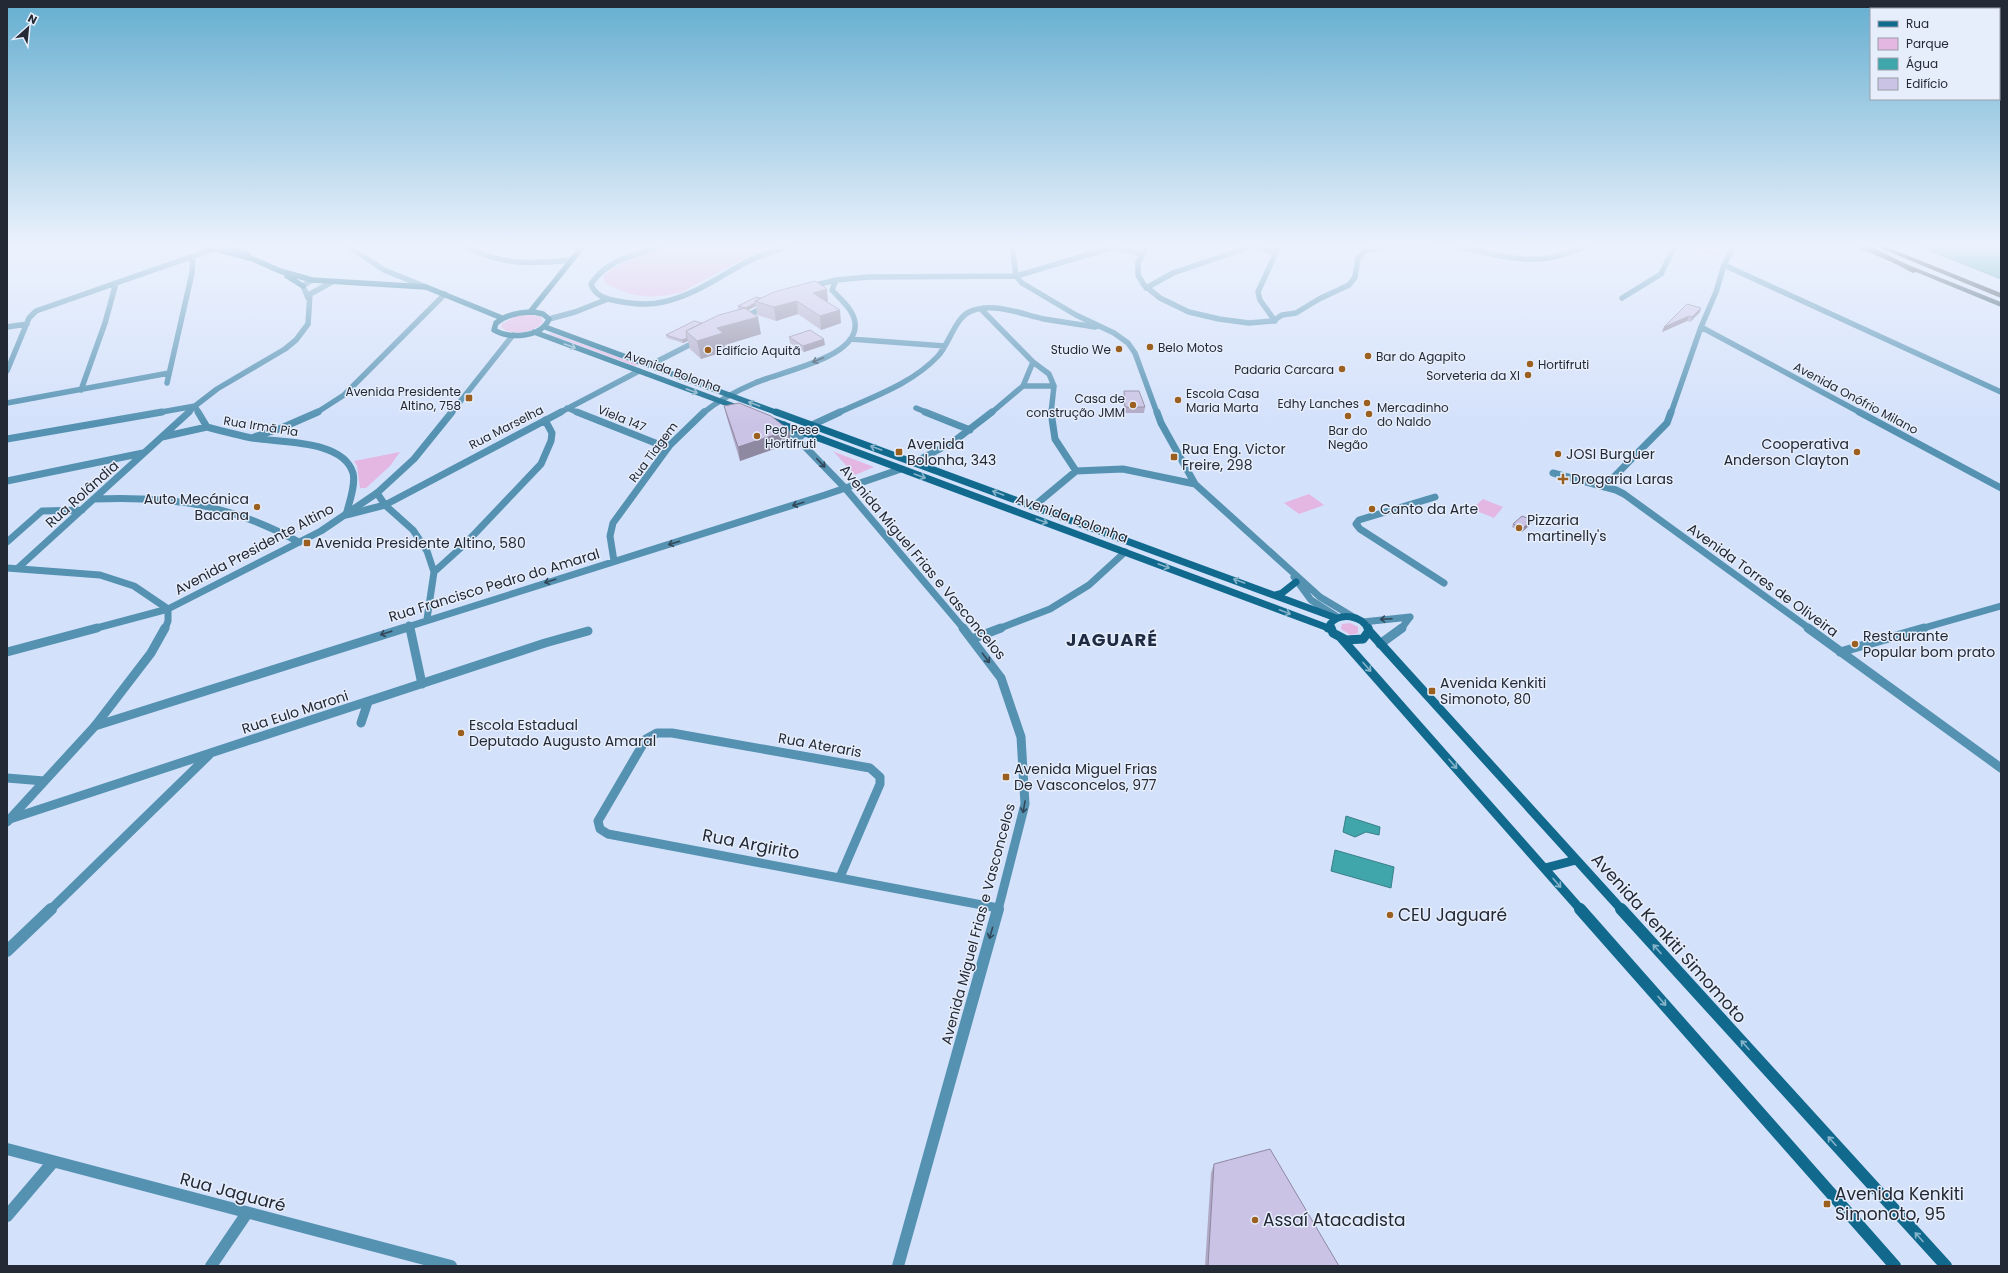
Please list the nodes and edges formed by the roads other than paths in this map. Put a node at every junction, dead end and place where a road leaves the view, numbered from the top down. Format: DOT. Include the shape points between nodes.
graph roads {
  1 [pos="51,305"];
  2 [pos="110,305"];
  3 [pos="185,305"];
  4 [pos="308,305"];
  5 [pos="434,305"];
  6 [pos="472,305"];
  7 [pos="535,305"];
  8 [pos="592,305"];
  9 [pos="766,305"];
  10 [pos="845,305"];
  11 [pos="1060,305"];
  12 [pos="1175,305"];
  13 [pos="1266,305"];
  14 [pos="1309,305"];
  15 [pos="1710,305"];
  16 [pos="1812,305"];
  17 [pos="981,309"];
  18 [pos="530,312"];
  19 [pos="1076,315"];
  20 [pos="502,318"];
  21 [pos="549,318"];
  22 [pos="738,320"];
  23 [pos="1275,321"];
  24 [pos="1059,322"];
  25 [pos="27,324"];
  26 [pos="7,327"];
  27 [pos="545,327"];
  28 [pos="1101,327"];
  29 [pos="1701,327"];
  30 [pos="534,332"];
  31 [pos="513,335"];
  32 [pos="704,337"];
  33 [pos="850,339"];
  34 [pos="945,346"];
  35 [pos="14,356"];
  36 [pos="7,357"];
  37 [pos="1033,362"];
  38 [pos="650,365"];
  39 [pos="7,371"];
  40 [pos="639,371"];
  41 [pos="169,373"];
  42 [pos="167,383"];
  43 [pos="1023,386"];
  44 [pos="1054,386"];
  45 [pos="81,390"];
  46 [pos="2001,392"];
  47 [pos="730,394"];
  48 [pos="719,401"];
  49 [pos="7,403"];
  50 [pos="195,406"];
  51 [pos="567,408"];
  52 [pos="916,408"];
  53 [pos="748,412"];
  54 [pos="545,420"];
  55 [pos="769,420"];
  56 [pos="784,425"];
  57 [pos="812,425"];
  58 [pos="207,427"];
  59 [pos="970,430"];
  60 [pos="802,436"];
  61 [pos="161,437"];
  62 [pos="252,438"];
  63 [pos="7,440"];
  64 [pos="668,448"];
  65 [pos="144,453"];
  66 [pos="915,462"];
  67 [pos="901,469"];
  68 [pos="1076,470"];
  69 [pos="1553,473"];
  70 [pos="7,480"];
  71 [pos="1195,484"];
  72 [pos="1604,487"];
  73 [pos="846,488"];
  74 [pos="2001,488"];
  75 [pos="377,493"];
  76 [pos="1435,497"];
  77 [pos="94,499"];
  78 [pos="385,505"];
  79 [pos="1034,506"];
  80 [pos="82,510"];
  81 [pos="346,515"];
  82 [pos="7,542"];
  83 [pos="299,542"];
  84 [pos="1125,552"];
  85 [pos="614,561"];
  86 [pos="7,568"];
  87 [pos="18,568"];
  88 [pos="1291,571"];
  89 [pos="434,572"];
  90 [pos="1296,582"];
  91 [pos="1444,583"];
  92 [pos="1275,595"];
  93 [pos="2001,606"];
  94 [pos="168,609"];
  95 [pos="1336,618"];
  96 [pos="427,620"];
  97 [pos="1362,624"];
  98 [pos="409,625"];
  99 [pos="1331,629"];
  100 [pos="588,631"];
  101 [pos="1340,638"];
  102 [pos="972,639"];
  103 [pos="1380,644"];
  104 [pos="7,652"];
  105 [pos="1840,652"];
  106 [pos="422,684"];
  107 [pos="368,702"];
  108 [pos="361,723"];
  109 [pos="95,726"];
  110 [pos="646,739"];
  111 [pos="210,754"];
  112 [pos="2001,768"];
  113 [pos="7,778"];
  114 [pos="44,781"];
  115 [pos="8,821"];
  116 [pos="1576,860"];
  117 [pos="1545,868"];
  118 [pos="840,877"];
  119 [pos="998,908"];
  120 [pos="7,951"];
  121 [pos="7,1149"];
  122 [pos="53,1162"];
  123 [pos="247,1213"];
  124 [pos="7,1216"];
  125 [pos="211,1266"];
  126 [pos="451,1266"];
  127 [pos="898,1266"];
  128 [pos="1895,1266"];
  129 [pos="1946,1266"];
  1 -- 25 [label="street" via="32,314"];
  2 -- 45 [label="street"];
  3 -- 41 [label="street"];
  4 -- 50 [label="street" via="308,324 296,340 217,389"];
  5 -- 62 [label="street" via="344,395 320,410"];
  6 -- 20 [label="main road"];
  7 -- 18 [label="main road"];
  8 -- 21 [label="street"];
  9 -- 22 [label="street"];
  10 -- 33 [label="street" via="855,318 856,329"];
  11 -- 19 [label="street"];
  12 -- 23 [label="street" via="1189,311 1246,323"];
  13 -- 23 [label="street"];
  14 -- 23 [label="street" via="1297,313 1281,316"];
  15 -- 29 [label="street"];
  16 -- 46 [label="street"];
  17 -- 24 [label="street" via="1002,309"];
  17 -- 34 [label="street" via="969,312 960,319"];
  17 -- 37 [label="street"];
  18 -- 20 [label="main road"];
  18 -- 21 [label="main road" via="543,314"];
  19 -- 24 [label="street"];
  19 -- 28 [label="street"];
  20 -- 31 [label="main road" via="496,323 494,330"];
  21 -- 27 [label="main road"];
  24 -- 28 [label="street"];
  25 -- 26 [label="street"];
  25 -- 35 [label="street"];
  27 -- 30 [label="main road"];
  27 -- 38 [label="main road, Avenida Bolonha"];
  28 -- 71 [label="street" via="1128,343 1135,353 1161,423"];
  29 -- 72 [label="street" via="1665,427"];
  29 -- 74 [label="street, Avenida Onófrio Milano"];
  30 -- 31 [label="main road"];
  30 -- 40 [label="main road, Avenida Bolonha, one-way"];
  31 -- 75 [label="street, Avenida Presidente Altino" via="414,459"];
  32 -- 38 [label="street"];
  33 -- 34 [label="street"];
  33 -- 47 [label="street, Rua Tiagem, one-way" via="824,357"];
  34 -- 57 [label="street" via="933,363 916,376"];
  35 -- 36 [label="street"];
  35 -- 39 [label="street"];
  37 -- 43 [label="street"];
  37 -- 44 [label="street" via="1049,374"];
  38 -- 47 [label="main road, Avenida Bolonha"];
  40 -- 48 [label="main road, Avenida Bolonha, one-way"];
  40 -- 51 [label="street, Rua Marselha"];
  41 -- 42 [label="street"];
  41 -- 45 [label="street"];
  43 -- 44 [label="street"];
  43 -- 59 [label="street"];
  44 -- 68 [label="street" via="1051,410 1055,439"];
  45 -- 49 [label="street"];
  47 -- 48 [label="street, Rua Tiagem"];
  57 -- 47 [label="main road, Avenida Bolonha, one-way"];
  48 -- 53 [label="main road, Avenida Bolonha"];
  48 -- 64 [label="street, Rua Tiagem" via="693,420"];
  50 -- 58 [label="street, Rua Irmã Pia"];
  50 -- 61 [label="street, Rua Rolândia"];
  50 -- 63 [label="street"];
  51 -- 54 [label="street, Rua Marselha"];
  51 -- 64 [label="street, Viela 147"];
  52 -- 59 [label="street"];
  54 -- 78 [label="street, Rua Marselha"];
  54 -- 89 [label="street" via="552,433 541,464 465,544"];
  55 -- 56 [label="main road"];
  56 -- 60 [label="street, Avenida Miguel Frias e Vasconcelos"];
  57 -- 60 [label="street"];
  66 -- 57 [label="main road, Avenida Bolonha, one-way"];
  58 -- 61 [label="street"];
  58 -- 62 [label="street, Rua Irmã Pia"];
  59 -- 66 [label="street"];
  60 -- 67 [label="main road, Avenida Bolonha"];
  60 -- 73 [label="street, Avenida Miguel Frias e Vasconcelos, one-way"];
  61 -- 65 [label="street, Rua Rolândia"];
  62 -- 81 [label="street, Rua Irmã Pia" via="321,447 331,450 350,464 354,474"];
  64 -- 85 [label="street, Rua Tiagem" via="613,524 610,536"];
  65 -- 70 [label="street"];
  65 -- 77 [label="street, Rua Rolândia"];
  79 -- 66 [label="main road, Avenida Bolonha, one-way"];
  67 -- 73 [label="street, Rua Francisco Pedro do Amaral"];
  67 -- 84 [label="main road, Avenida Bolonha, one-way"];
  68 -- 71 [label="street" via="1123,469"];
  68 -- 79 [label="street"];
  69 -- 72 [label="street, Avenida Torres de Oliveira"];
  71 -- 88 [label="street"];
  72 -- 105 [label="street, Avenida Torres de Oliveira" via="1624,494"];
  73 -- 85 [label="street, Rua Francisco Pedro do Amaral, one-way"];
  73 -- 102 [label="street, Avenida Miguel Frias e Vasconcelos"];
  75 -- 78 [label="street"];
  75 -- 81 [label="street, Avenida Presidente Altino"];
  76 -- 91 [label="street" via="1356,524"];
  77 -- 80 [label="street, Rua Rolândia"];
  77 -- 83 [label="street" via="122,497 180,500 226,509"];
  78 -- 81 [label="street, Rua Marselha"];
  78 -- 89 [label="street" via="418,537 427,551"];
  92 -- 79 [label="main road, Avenida Bolonha, one-way"];
  80 -- 82 [label="street" via="40,512"];
  80 -- 87 [label="street, Rua Rolândia"];
  81 -- 83 [label="street, Avenida Presidente Altino"];
  83 -- 94 [label="street, Avenida Presidente Altino"];
  84 -- 99 [label="main road, Avenida Bolonha, one-way"];
  84 -- 102 [label="street" via="1089,585 1050,609"];
  85 -- 96 [label="street, Rua Francisco Pedro do Amaral, one-way"];
  86 -- 87 [label="street"];
  87 -- 94 [label="street" via="100,575 134,586"];
  88 -- 90 [label="street"];
  88 -- 97 [label="street" via="1327,602"];
  89 -- 96 [label="street"];
  90 -- 92 [label="main road"];
  90 -- 95 [label="street" via="1311,600"];
  92 -- 95 [label="main road, Avenida Bolonha"];
  93 -- 105 [label="street"];
  94 -- 104 [label="street, Avenida Presidente Altino"];
  94 -- 109 [label="street" via="168,621 154,648"];
  95 -- 97 [label="main road" via="1345,616"];
  95 -- 99 [label="main road" via="1331,622"];
  96 -- 98 [label="street, Rua Francisco Pedro do Amaral"];
  97 -- 101 [label="main road" via="1366,637 1358,640"];
  97 -- 103 [label="main road, Avenida Kenkiti Simomoto"];
  103 -- 97 [label="street, one-way" via="1402,628 1410,617 1378,619"];
  98 -- 106 [label="street"];
  98 -- 109 [label="street, Rua Francisco Pedro do Amaral, one-way"];
  99 -- 101 [label="main road"];
  100 -- 106 [label="street, Rua Eulo Maroni" via="556,639"];
  101 -- 117 [label="main road, one-way"];
  102 -- 119 [label="street, Avenida Miguel Frias e Vasconcelos, one-way" via="1001,678 1021,737 1025,804"];
  103 -- 116 [label="main road, Avenida Kenkiti Simomoto"];
  105 -- 112 [label="street, Avenida Torres de Oliveira"];
  106 -- 107 [label="street, Rua Eulo Maroni"];
  107 -- 108 [label="street"];
  107 -- 111 [label="street, Rua Eulo Maroni"];
  109 -- 114 [label="street"];
  110 -- 118 [label="street, Rua Argirito" via="598,821 600,829 608,834"];
  110 -- 118 [label="street, Rua Ateraris" via="657,733 672,733 870,768 880,777 880,784"];
  111 -- 115 [label="street, Rua Eulo Maroni"];
  111 -- 120 [label="street"];
  113 -- 114 [label="street"];
  114 -- 115 [label="street"];
  116 -- 117 [label="main road"];
  129 -- 116 [label="main road, Avenida Kenkiti Simomoto, one-way"];
  117 -- 128 [label="main road, one-way"];
  118 -- 119 [label="street, Rua Argirito"];
  119 -- 127 [label="street, Avenida Miguel Frias e Vasconcelos, one-way"];
  121 -- 122 [label="street, Rua Jaguaré"];
  122 -- 123 [label="street, Rua Jaguaré"];
  122 -- 124 [label="street"];
  123 -- 125 [label="street"];
  123 -- 126 [label="street, Rua Jaguaré"];
}
